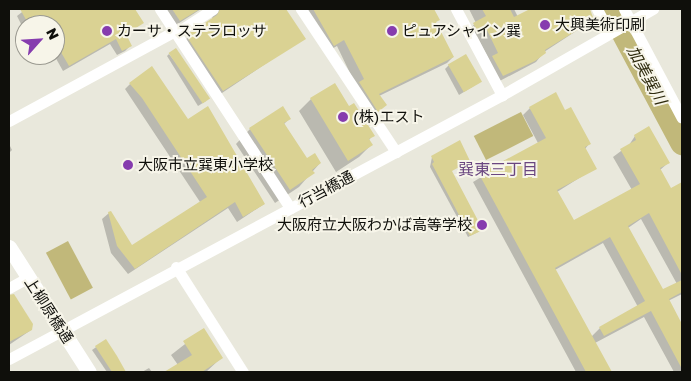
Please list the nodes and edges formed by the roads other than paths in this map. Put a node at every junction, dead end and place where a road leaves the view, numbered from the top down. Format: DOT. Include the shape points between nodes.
graph roads {
  1 [pos="160,9"];
  2 [pos="212,9"];
  3 [pos="301,9"];
  4 [pos="456,9"];
  5 [pos="597,9"];
  6 [pos="624,9"];
  7 [pos="653,9"];
  8 [pos="629,22"];
  9 [pos="175,32"];
  10 [pos="613,32"];
  11 [pos="502,95"];
  12 [pos="682,118"];
  13 [pos="9,121"];
  14 [pos="396,152"];
  15 [pos="290,208"];
  16 [pos="9,247"];
  17 [pos="176,267"];
  18 [pos="28,278"];
  19 [pos="9,288"];
  20 [pos="62,330"];
  21 [pos="9,359"];
  22 [pos="89,372"];
  23 [pos="244,372"];
  1 -- 9 [label="street"];
  2 -- 9 [label="street"];
  3 -- 14 [label="street"];
  4 -- 11 [label="street"];
  5 -- 10 [label="street"];
  6 -- 8 [label="street"];
  7 -- 8 [label="street"];
  8 -- 10 [label="street, 行当橋通"];
  8 -- 12 [label="street"];
  9 -- 13 [label="street"];
  9 -- 15 [label="street"];
  10 -- 11 [label="street, 行当橋通"];
  11 -- 14 [label="street, 行当橋通"];
  14 -- 15 [label="street, 行当橋通"];
  15 -- 17 [label="street, 行当橋通"];
  16 -- 18 [label="street, 上柳原橋通"];
  17 -- 20 [label="street, 行当橋通"];
  17 -- 23 [label="street"];
  18 -- 19 [label="street"];
  18 -- 20 [label="street, 上柳原橋通"];
  20 -- 21 [label="street, 行当橋通"];
  20 -- 22 [label="street, 上柳原橋通"];
}
